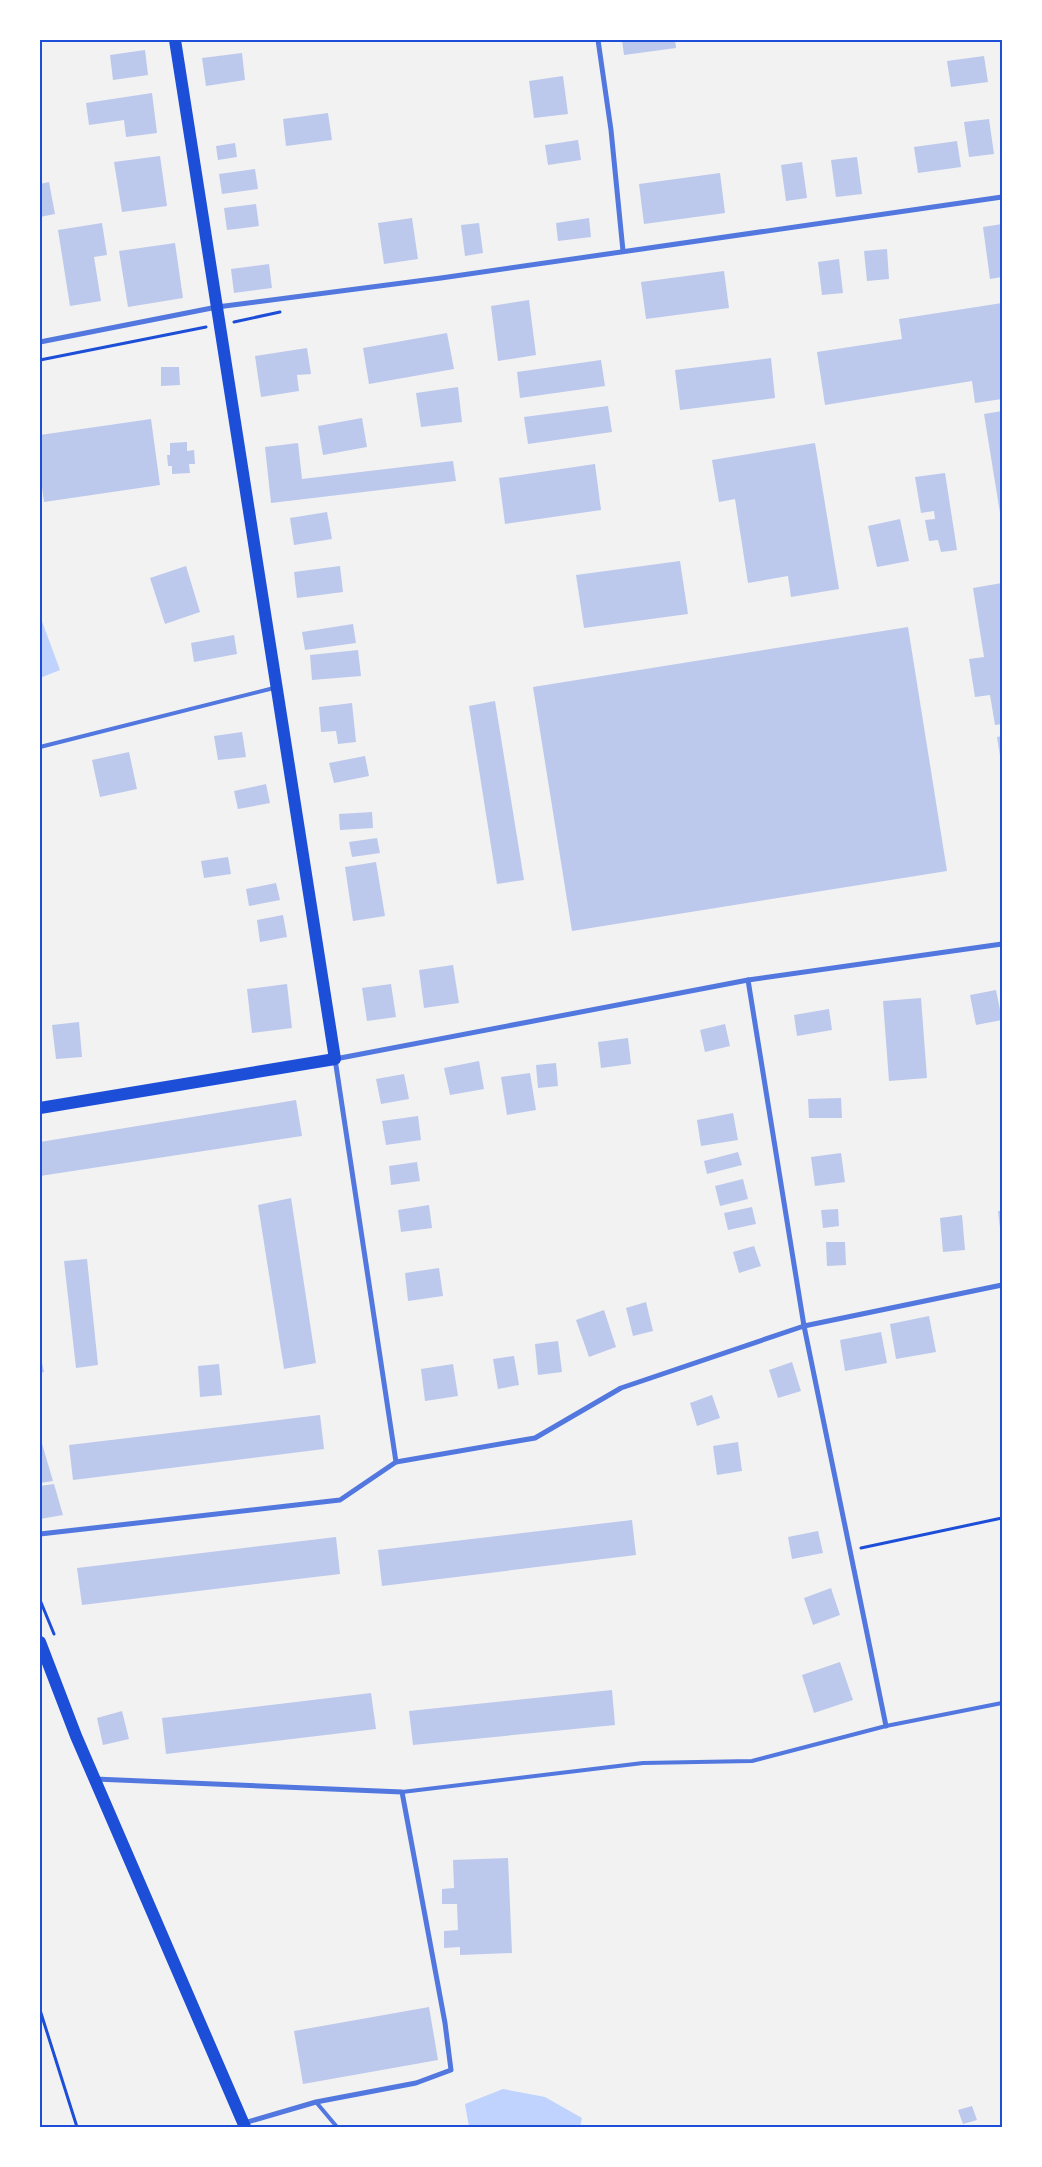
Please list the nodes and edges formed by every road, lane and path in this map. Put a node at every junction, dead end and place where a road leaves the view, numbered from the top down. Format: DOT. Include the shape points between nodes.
graph roads {
  1 [pos="174,40"];
  2 [pos="598,40"];
  3 [pos="1002,197"];
  4 [pos="623,251"];
  5 [pos="217,307"];
  6 [pos="40,342"];
  7 [pos="277,688"];
  8 [pos="40,747"];
  9 [pos="1002,944"];
  10 [pos="748,980"];
  11 [pos="335,1059"];
  12 [pos="40,1108"];
  13 [pos="1002,1285"];
  14 [pos="804,1326"];
  15 [pos="396,1462"];
  16 [pos="1002,1518"];
  17 [pos="40,1534"];
  18 [pos="850,1551"];
  19 [pos="40,1642"];
  20 [pos="1002,1703"];
  21 [pos="886,1726"];
  22 [pos="95,1779"];
  23 [pos="402,1792"];
  24 [pos="40,2010"];
  25 [pos="316,2102"];
  26 [pos="244,2125"];
  27 [pos="77,2127"];
  28 [pos="338,2127"];
  1 -- 5 [label="main road"];
  2 -- 4 [label="street"];
  3 -- 4 [label="street"];
  4 -- 5 [label="street"];
  5 -- 6 [label="street"];
  5 -- 7 [label="main road"];
  7 -- 8 [label="lane"];
  7 -- 11 [label="main road"];
  9 -- 10 [label="street"];
  10 -- 11 [label="street"];
  10 -- 14 [label="street"];
  11 -- 12 [label="main road"];
  11 -- 15 [label="street"];
  13 -- 14 [label="street"];
  14 -- 15 [label="street" via="621,1388 535,1438"];
  14 -- 18 [label="street"];
  15 -- 17 [label="street" via="340,1500"];
  16 -- 18 [label="path"];
  18 -- 21 [label="street"];
  19 -- 22 [label="main road"];
  20 -- 21 [label="lane"];
  21 -- 23 [label="lane" via="752,1761 643,1763"];
  22 -- 23 [label="street"];
  22 -- 26 [label="main road"];
  23 -- 25 [label="street" via="452,2070 416,2083"];
  24 -- 27 [label="path"];
  25 -- 26 [label="street"];
  25 -- 28 [label="lane"];
}
